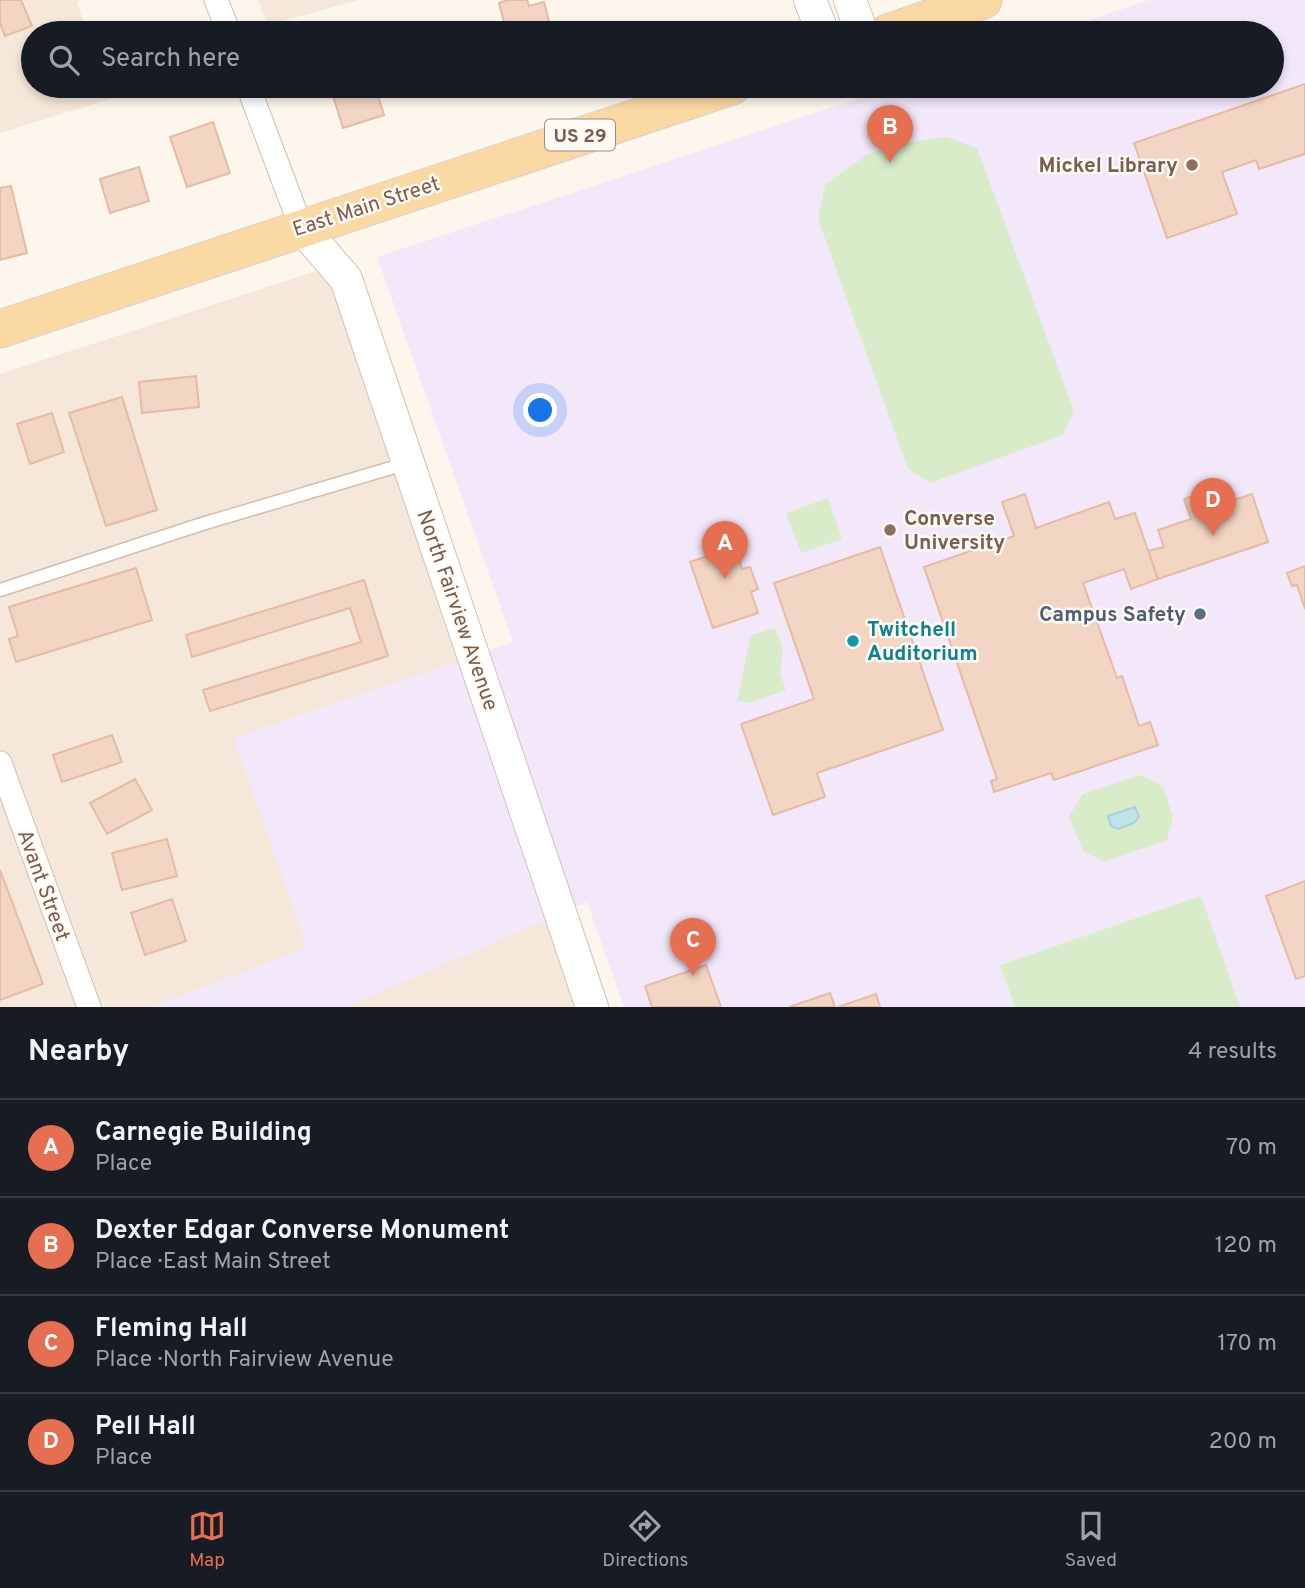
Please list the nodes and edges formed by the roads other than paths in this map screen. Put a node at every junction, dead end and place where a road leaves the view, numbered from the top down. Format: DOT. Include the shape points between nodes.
graph roads {
  1 [pos="216,0"];
  2 [pos="810,0"];
  3 [pos="850,0"];
  4 [pos="983,0"];
  5 [pos="224,21"];
  6 [pos="818,21"];
  7 [pos="858,21"];
  8 [pos="923,21"];
  9 [pos="253,98"];
  10 [pos="695,98"];
  11 [pos="302,227"];
  12 [pos="0,329"];
  13 [pos="408,463"];
  14 [pos="0,590"];
  15 [pos="0,762"];
  16 [pos="89,1007"];
  17 [pos="592,1007"];
  1 -- 5 [label="street"];
  2 -- 6 [label="street"];
  3 -- 7 [label="street"];
  4 -- 8 [label="main road"];
  9 -- 11 [label="street"];
  10 -- 11 [label="main road, East Main Street / US 29"];
  11 -- 12 [label="main road, East Main Street / US 29"];
  11 -- 13 [label="street, North Fairview Avenue" via="346,279"];
  13 -- 14 [label="lane"];
  13 -- 17 [label="street, North Fairview Avenue"];
  15 -- 16 [label="street, Avant Street"];
}
